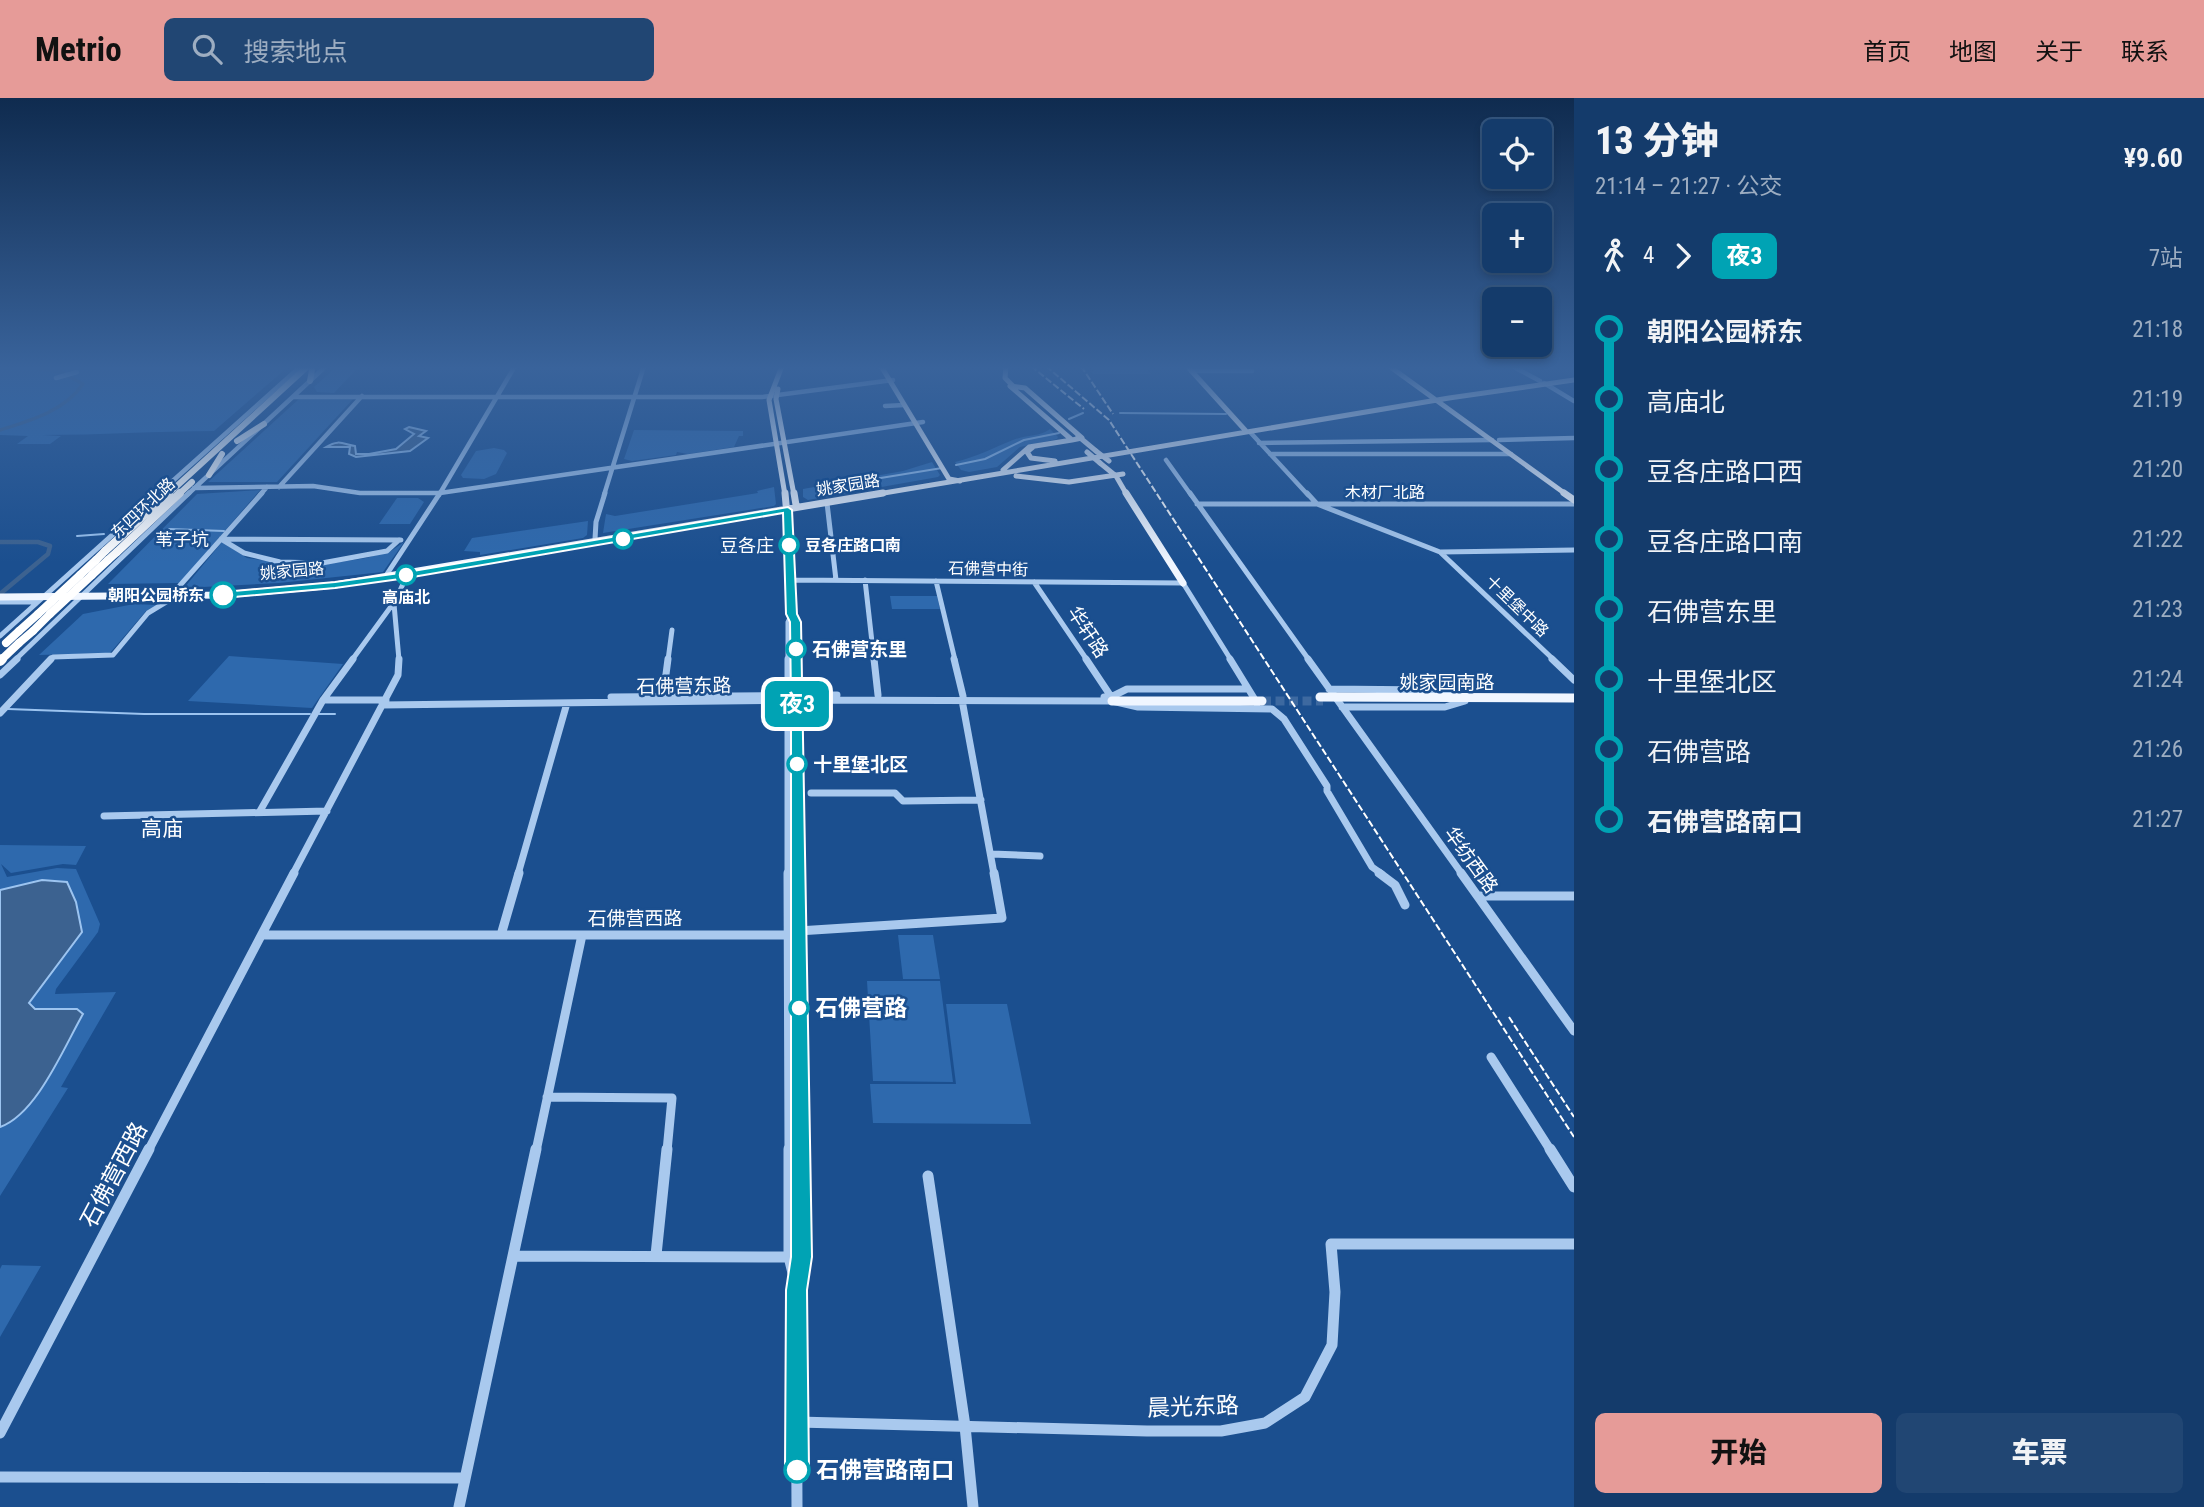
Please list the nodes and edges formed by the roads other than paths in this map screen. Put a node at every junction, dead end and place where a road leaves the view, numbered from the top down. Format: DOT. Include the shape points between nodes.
graph roads {
  1 [pos="228,432"];
  2 [pos="235,432"];
  3 [pos="240,432"];
  4 [pos="241,432"];
  5 [pos="248,432"];
  6 [pos="256,432"];
  7 [pos="329,432"];
  8 [pos="477,432"];
  9 [pos="624,432"];
  10 [pos="778,432"];
  11 [pos="865,432"];
  12 [pos="925,432"];
  13 [pos="1063,432"];
  14 [pos="1066,432"];
  15 [pos="1074,432"];
  16 [pos="1078,432"];
  17 [pos="1238,432"];
  18 [pos="1249,432"];
  19 [pos="1485,432"];
  20 [pos="852,434"];
  21 [pos="1574,438"];
  22 [pos="233,439"];
  23 [pos="1083,439"];
  24 [pos="1073,440"];
  25 [pos="1496,440"];
  26 [pos="779,443"];
  27 [pos="1259,443"];
  28 [pos="222,454"];
  29 [pos="1270,454"];
  30 [pos="1511,454"];
  31 [pos="1166,460"];
  32 [pos="1058,463"];
  33 [pos="614,467"];
  34 [pos="1002,472"];
  35 [pos="1119,474"];
  36 [pos="209,475"];
  37 [pos="955,479"];
  38 [pos="267,487"];
  39 [pos="279,487"];
  40 [pos="194,488"];
  41 [pos="440,493"];
  42 [pos="1574,494"];
  43 [pos="1574,502"];
  44 [pos="827,503"];
  45 [pos="1197,503"];
  46 [pos="1317,504"];
  47 [pos="791,508"];
  48 [pos="221,539"];
  49 [pos="595,539"];
  50 [pos="399,540"];
  51 [pos="408,540"];
  52 [pos="1574,550"];
  53 [pos="1440,552"];
  54 [pos="121,554"];
  55 [pos="107,556"];
  56 [pos="92,559"];
  57 [pos="792,559"];
  58 [pos="387,574"];
  59 [pos="410,574"];
  60 [pos="792,580"];
  61 [pos="836,580"];
  62 [pos="865,580"];
  63 [pos="58,581"];
  64 [pos="100,581"];
  65 [pos="936,581"];
  66 [pos="1034,582"];
  67 [pos="1184,583"];
  68 [pos="0,592"];
  69 [pos="176,593"];
  70 [pos="86,594"];
  71 [pos="41,597"];
  72 [pos="7,598"];
  73 [pos="395,601"];
  74 [pos="73,607"];
  75 [pos="34,611"];
  76 [pos="672,630"];
  77 [pos="43,635"];
  78 [pos="2,641"];
  79 [pos="0,661"];
  80 [pos="0,675"];
  81 [pos="1574,680"];
  82 [pos="1248,689"];
  83 [pos="1329,689"];
  84 [pos="878,695"];
  85 [pos="663,697"];
  86 [pos="792,698"];
  87 [pos="963,698"];
  88 [pos="323,699"];
  89 [pos="1112,699"];
  90 [pos="1322,699"];
  91 [pos="1464,700"];
  92 [pos="1574,700"];
  93 [pos="1260,702"];
  94 [pos="383,703"];
  95 [pos="567,703"];
  96 [pos="1342,707"];
  97 [pos="2,711"];
  98 [pos="811,793"];
  99 [pos="981,800"];
  100 [pos="260,811"];
  101 [pos="327,811"];
  102 [pos="104,816"];
  103 [pos="992,854"];
  104 [pos="1040,856"];
  105 [pos="1478,896"];
  106 [pos="1574,896"];
  107 [pos="1405,905"];
  108 [pos="795,934"];
  109 [pos="262,935"];
  110 [pos="501,935"];
  111 [pos="582,935"];
  112 [pos="1574,1031"];
  113 [pos="1491,1057"];
  114 [pos="547,1097"];
  115 [pos="928,1176"];
  116 [pos="1574,1187"];
  117 [pos="1574,1244"];
  118 [pos="656,1255"];
  119 [pos="513,1256"];
  120 [pos="789,1257"];
  121 [pos="796,1290"];
  122 [pos="798,1422"];
  123 [pos="965,1426"];
  124 [pos="0,1433"];
  125 [pos="0,1477"];
  126 [pos="464,1478"];
  127 [pos="459,1507"];
  128 [pos="797,1507"];
  129 [pos="973,1507"];
  1 -- 56 [label="street, 东四环北路"];
  2 -- 22 [label="highway"];
  3 -- 22 [label="highway, 东四环北路"];
  4 -- 22 [label="highway, 东四环北路"];
  5 -- 22 [label="highway"];
  6 -- 36 [label="street, 东四环北路"];
  7 -- 39 [label="street"];
  8 -- 41 [label="street"];
  9 -- 33 [label="street"];
  10 -- 26 [label="main road"];
  11 -- 20 [label="street"];
  12 -- 37 [label="main road"];
  13 -- 24 [label="main road"];
  14 -- 24 [label="main road"];
  15 -- 23 [label="main road"];
  16 -- 23 [label="main road"];
  17 -- 32 [label="main road, 姚家园路"];
  18 -- 27 [label="street"];
  19 -- 25 [label="main road"];
  20 -- 26 [label="street"];
  21 -- 25 [label="street"];
  22 -- 28 [label="highway, 东四环北路"];
  22 -- 55 [label="highway, 东四环北路"];
  23 -- 24 [label="main road"];
  23 -- 35 [label="main road, bridge"];
  24 -- 32 [label="main road" via="1027,452 1036,460"];
  24 -- 34 [label="main road" via="1025,449"];
  24 -- 35 [label="main road, bridge"];
  25 -- 27 [label="street"];
  25 -- 30 [label="main road"];
  25 -- 42 [label="main road"];
  26 -- 33 [label="street"];
  26 -- 47 [label="main road"];
  27 -- 29 [label="street"];
  28 -- 36 [label="highway"];
  28 -- 54 [label="highway, 东四环北路"];
  29 -- 30 [label="street"];
  29 -- 46 [label="street"];
  30 -- 43 [label="main road"];
  31 -- 45 [label="street, 华纺西路"];
  32 -- 34 [label="main road, 姚家园路"];
  32 -- 35 [label="main road" via="1051,473 1064,479"];
  33 -- 41 [label="street"];
  33 -- 49 [label="street"];
  34 -- 35 [label="main road" via="1069,482"];
  34 -- 37 [label="main road, 姚家园路"];
  35 -- 67 [label="main road"];
  36 -- 40 [label="street, 东四环北路"];
  37 -- 44 [label="main road, 姚家园路"];
  37 -- 47 [label="main road, 姚家园路"];
  38 -- 39 [label="street"];
  38 -- 40 [label="street"];
  38 -- 48 [label="street"];
  39 -- 41 [label="street"];
  40 -- 54 [label="street, 东四环北路"];
  41 -- 51 [label="street"];
  43 -- 46 [label="street, 木材厂北路"];
  44 -- 47 [label="main road, 姚家园路"];
  44 -- 61 [label="street"];
  45 -- 46 [label="street, 木材厂北路"];
  45 -- 83 [label="street, 华纺西路"];
  46 -- 53 [label="street"];
  47 -- 49 [label="main road, 姚家园路"];
  47 -- 57 [label="main road"];
  47 -- 59 [label="main road, 姚家园路"];
  48 -- 50 [label="street"];
  48 -- 50 [label="street" via="244,553 279,562 322,563 387,551"];
  48 -- 69 [label="street"];
  49 -- 58 [label="main road, 姚家园路"];
  50 -- 51 [label="street"];
  51 -- 58 [label="street"];
  52 -- 53 [label="street"];
  53 -- 81 [label="street, 十里堡中路"];
  54 -- 55 [label="highway, 东四环北路, bridge"];
  54 -- 56 [label="street"];
  54 -- 64 [label="street, 东四环北路"];
  55 -- 56 [label="highway, 东四环北路, bridge"];
  55 -- 79 [label="highway, 东四环北路, bridge"];
  56 -- 63 [label="street, 东四环北路"];
  56 -- 75 [label="highway, 东四环北路, bridge" via="80,575"];
  57 -- 60 [label="street"];
  58 -- 69 [label="main road, 姚家园路"];
  59 -- 69 [label="main road, 姚家园路" via="300,589"];
  59 -- 73 [label="street, 石佛营西路"];
  60 -- 61 [label="street, 石佛营中街"];
  60 -- 86 [label="street"];
  61 -- 62 [label="street, 石佛营中街"];
  62 -- 65 [label="street, 石佛营中街"];
  62 -- 84 [label="street"];
  63 -- 64 [label="street"];
  63 -- 71 [label="street, 东四环北路"];
  64 -- 70 [label="street, 东四环北路"];
  65 -- 66 [label="street, 石佛营中街"];
  65 -- 87 [label="street"];
  66 -- 67 [label="street, 石佛营中街"];
  66 -- 89 [label="street, 华轩路"];
  67 -- 82 [label="street"];
  68 -- 72 [label="main road, 姚家园路"];
  69 -- 70 [label="main road, 姚家园路"];
  69 -- 97 [label="street" via="148,613 113,655 53,657"];
  70 -- 71 [label="main road, 姚家园路"];
  70 -- 74 [label="street, 东四环北路"];
  71 -- 72 [label="main road, 姚家园路"];
  71 -- 75 [label="street, 东四环北路"];
  73 -- 88 [label="street"];
  73 -- 94 [label="street, 石佛营西路" via="401,663"];
  74 -- 75 [label="street"];
  74 -- 77 [label="street, 东四环北路"];
  75 -- 78 [label="street, 东四环北路"];
  75 -- 78 [label="highway, 东四环北路, bridge" via="19,631"];
  76 -- 85 [label="street"];
  77 -- 78 [label="street"];
  77 -- 80 [label="street, 东四环北路"];
  82 -- 89 [label="street, 石佛营东路" via="1127,689"];
  82 -- 93 [label="street"];
  83 -- 91 [label="street" via="1430,690"];
  83 -- 96 [label="street, 华纺西路"];
  84 -- 86 [label="street, 石佛营东路"];
  84 -- 87 [label="street, 石佛营东路"];
  85 -- 86 [label="street, 石佛营东路"];
  85 -- 94 [label="street, 石佛营东路"];
  86 -- 87 [label="street, 石佛营东路"];
  86 -- 95 [label="street, 石佛营东路"];
  86 -- 108 [label="street"];
  87 -- 89 [label="street, 石佛营东路"];
  87 -- 99 [label="street"];
  88 -- 94 [label="street"];
  88 -- 100 [label="street"];
  89 -- 93 [label="main road"];
  90 -- 91 [label="main road, 姚家园南路"];
  91 -- 92 [label="main road, 姚家园南路"];
  91 -- 96 [label="street" via="1445,707"];
  93 -- 107 [label="street" via="1284,719 1372,867 1395,885"];
  94 -- 95 [label="street, 石佛营东路"];
  94 -- 101 [label="street, 石佛营西路"];
  95 -- 110 [label="street"];
  96 -- 105 [label="street, 华纺西路"];
  98 -- 99 [label="street"];
  99 -- 103 [label="street"];
  100 -- 101 [label="street"];
  100 -- 102 [label="street"];
  101 -- 109 [label="street, 石佛营西路"];
  103 -- 104 [label="street"];
  103 -- 108 [label="street, 石佛营西路" via="1002,918"];
  105 -- 106 [label="street"];
  105 -- 112 [label="street, 华纺西路"];
  108 -- 111 [label="street, 石佛营西路"];
  108 -- 120 [label="street"];
  108 -- 121 [label="street" via="802,1257"];
  109 -- 110 [label="street, 石佛营西路"];
  109 -- 124 [label="street, 石佛营西路"];
  110 -- 111 [label="street, 石佛营西路"];
  111 -- 114 [label="street"];
  113 -- 116 [label="street"];
  114 -- 118 [label="street" via="672,1098"];
  114 -- 119 [label="street"];
  115 -- 123 [label="street"];
  117 -- 123 [label="street, 晨光东路" via="1331,1244 1335,1292 1332,1345 1305,1397 1265,1423 1194,1431"];
  118 -- 119 [label="street"];
  118 -- 120 [label="street"];
  119 -- 126 [label="street"];
  120 -- 121 [label="street"];
  121 -- 122 [label="street"];
  122 -- 123 [label="street, 晨光东路"];
  122 -- 128 [label="street"];
  123 -- 129 [label="street"];
  125 -- 126 [label="street"];
  126 -- 127 [label="street"];
}
